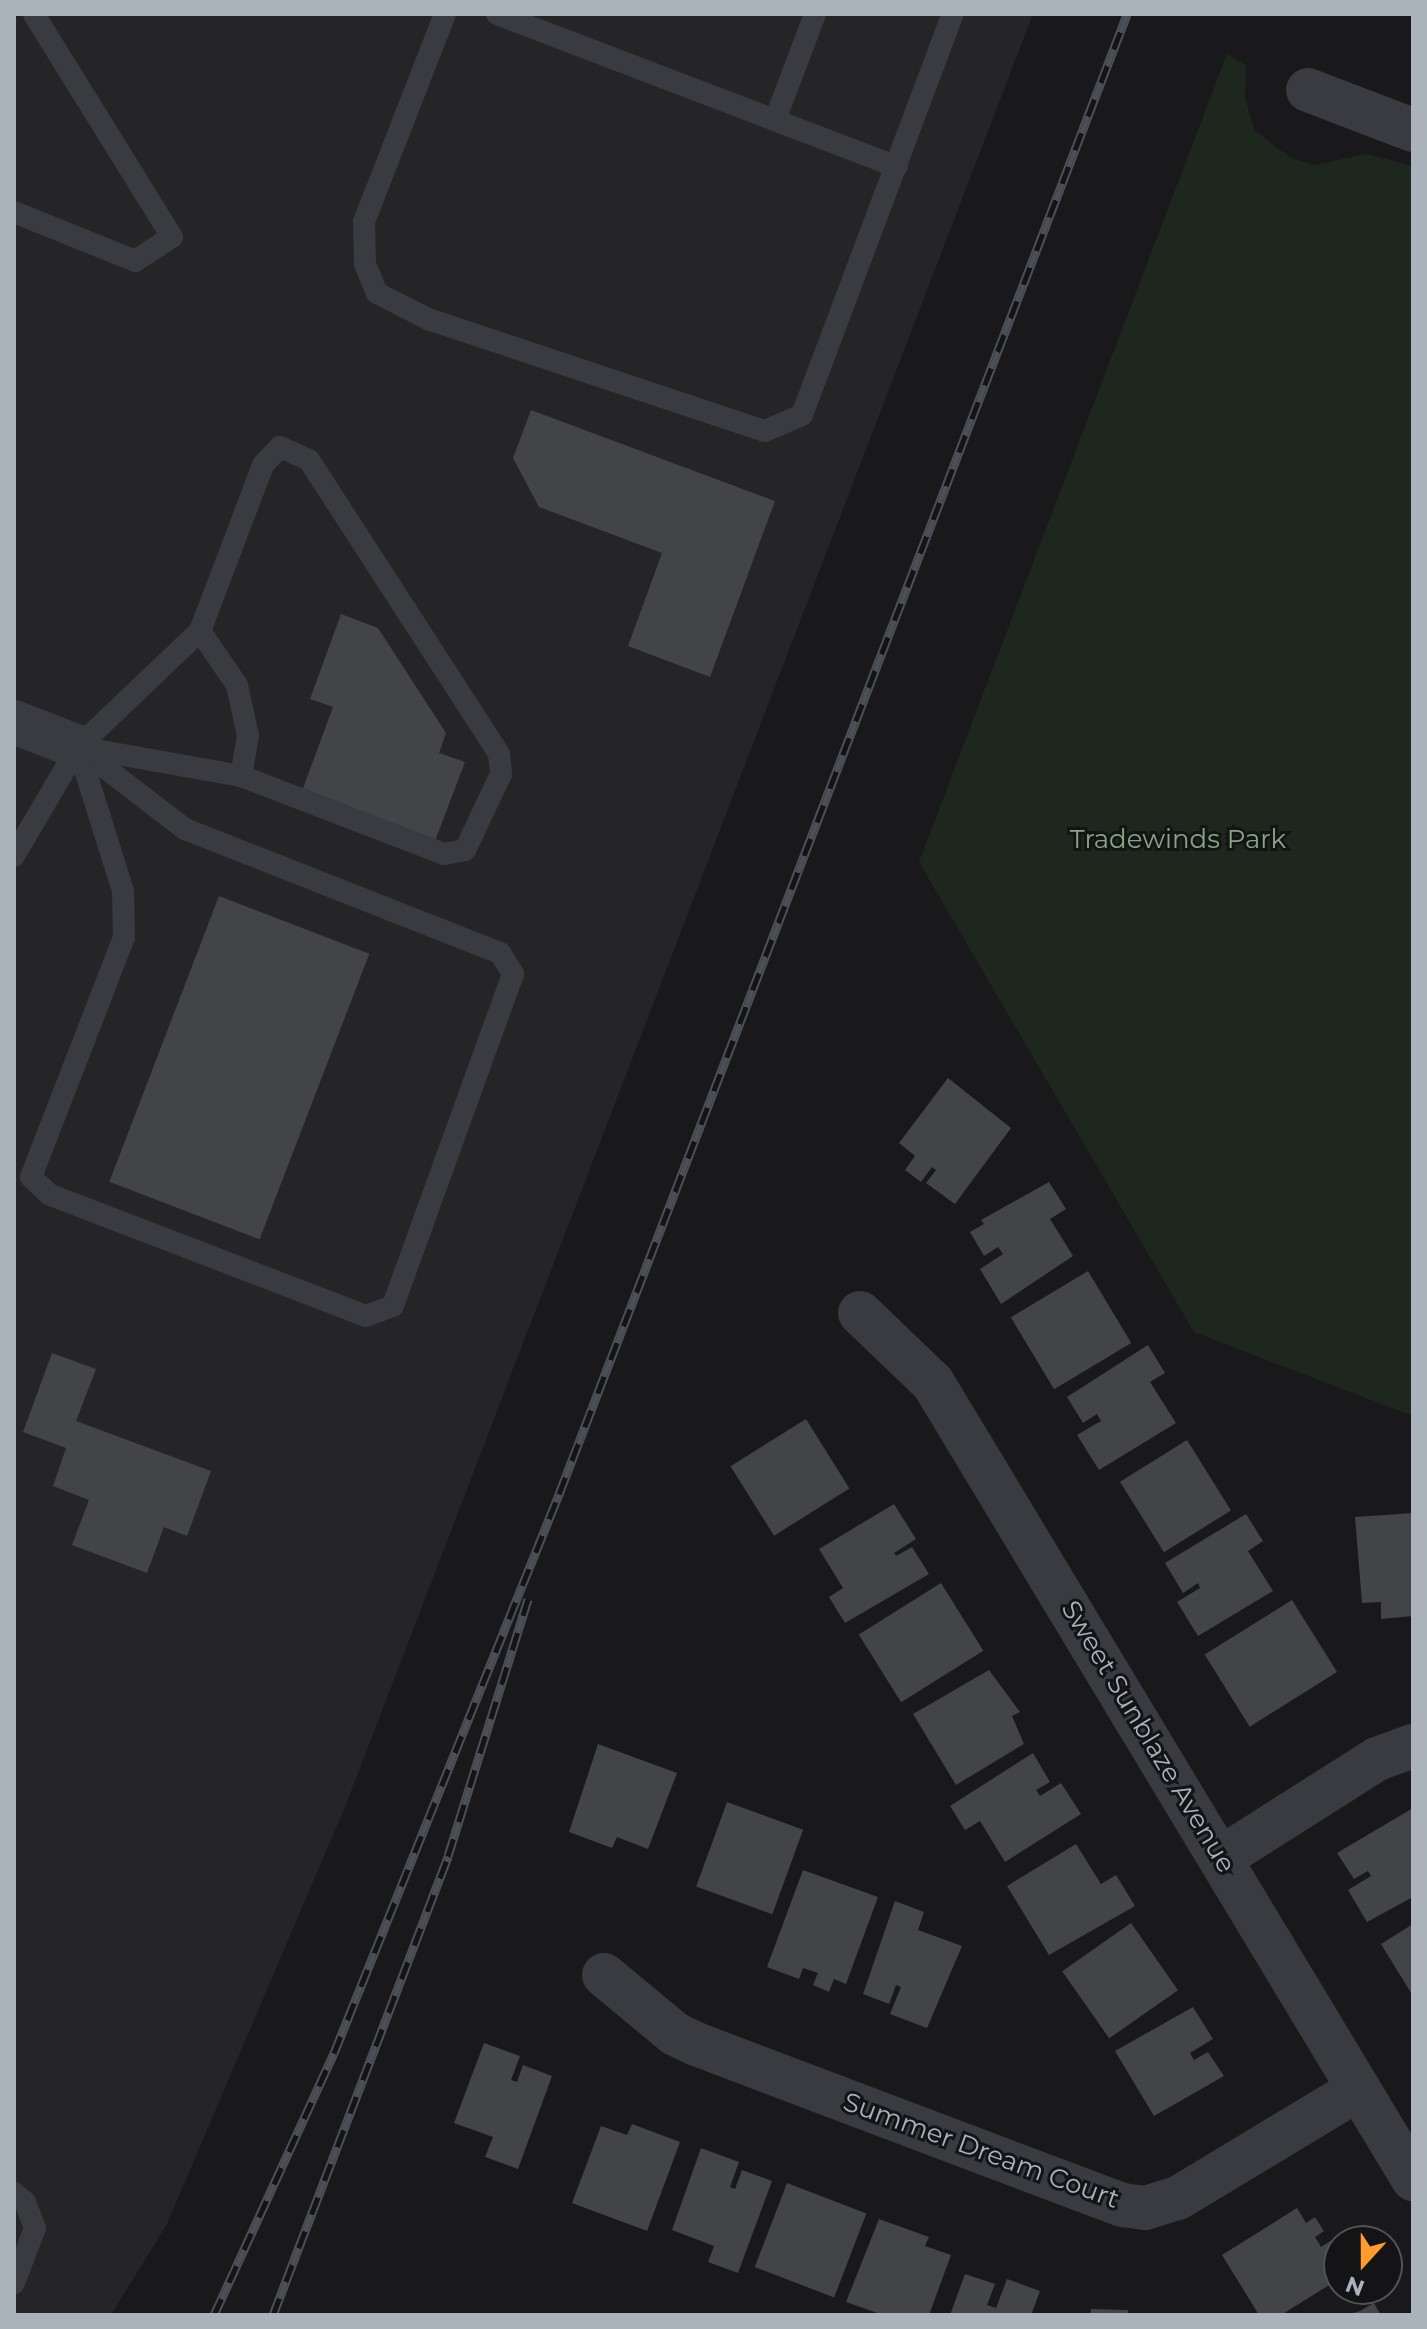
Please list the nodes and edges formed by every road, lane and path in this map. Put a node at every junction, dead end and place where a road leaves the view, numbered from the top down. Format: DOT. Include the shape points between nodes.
graph roads {
  1 [pos="34,14"];
  2 [pos="445,14"];
  3 [pos="497,14"];
  4 [pos="815,14"];
  5 [pos="953,14"];
  6 [pos="1308,90"];
  7 [pos="775,120"];
  8 [pos="1413,130"];
  9 [pos="897,167"];
  10 [pos="14,212"];
  11 [pos="200,631"];
  12 [pos="14,722"];
  13 [pos="78,747"];
  14 [pos="241,776"];
  15 [pos="14,856"];
  16 [pos="860,1313"];
  17 [pos="1413,1746"];
  18 [pos="1221,1858"];
  19 [pos="604,1975"];
  20 [pos="1359,2089"];
  21 [pos="1413,2179"];
  22 [pos="14,2193"];
  23 [pos="14,2283"];
  1 -- 10 [label="lane" via="172,237 135,261"];
  2 -- 9 [label="lane" via="364,222 365,264 377,293 428,319 765,431 802,415"];
  3 -- 7 [label="lane"];
  4 -- 7 [label="lane"];
  5 -- 9 [label="lane"];
  6 -- 8 [label="street"];
  7 -- 9 [label="lane"];
  11 -- 13 [label="lane"];
  11 -- 14 [label="lane" via="237,685 248,736"];
  11 -- 14 [label="lane" via="263,465 280,447 309,460 499,754 501,774 465,850 444,854"];
  12 -- 13 [label="street"];
  13 -- 13 [label="lane" via="123,891 124,937 31,1177 49,1194 366,1316 393,1306 513,974 500,953 185,829"];
  13 -- 14 [label="lane"];
  13 -- 15 [label="lane"];
  16 -- 18 [label="street, Sweet Sunblaze Avenue" via="933,1383"];
  17 -- 18 [label="street" via="1377,1759"];
  18 -- 20 [label="street, Sweet Sunblaze Avenue"];
  19 -- 20 [label="street, Summer Dream Court" via="675,2034 696,2044 1123,2205 1145,2208 1178,2198"];
  20 -- 21 [label="street, Sweet Sunblaze Avenue"];
  22 -- 23 [label="lane" via="25,2202 35,2228"];
}
